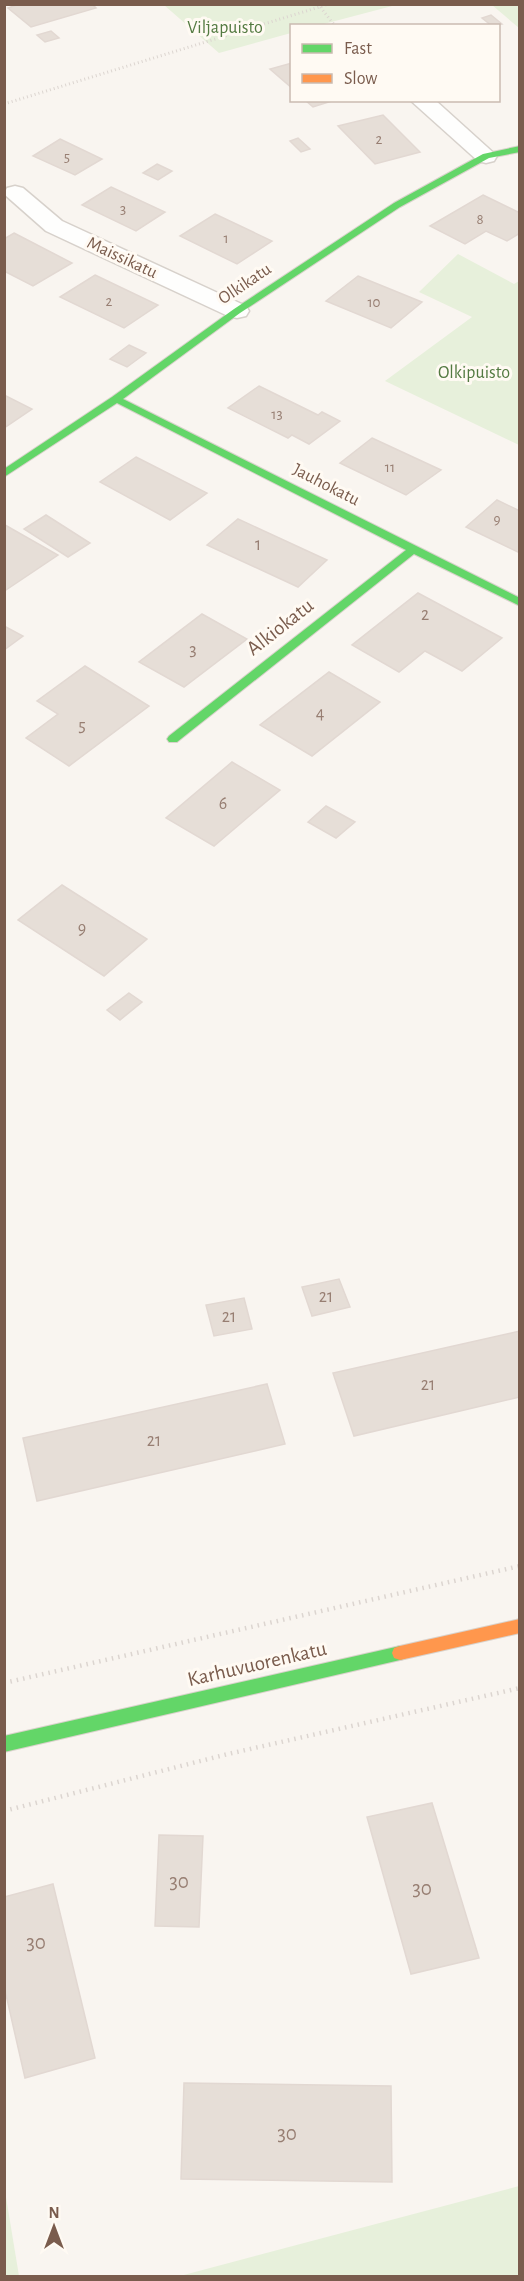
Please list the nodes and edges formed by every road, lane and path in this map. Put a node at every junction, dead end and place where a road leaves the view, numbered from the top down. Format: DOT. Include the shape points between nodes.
graph roads {
  1 [pos="329,4"];
  2 [pos="319,6"];
  3 [pos="334,24"];
  4 [pos="424,102"];
  5 [pos="4,104"];
  6 [pos="519,149"];
  7 [pos="486,156"];
  8 [pos="15,193"];
  9 [pos="237,310"];
  10 [pos="116,399"];
  11 [pos="4,474"];
  12 [pos="414,549"];
  13 [pos="519,603"];
  14 [pos="173,739"];
  15 [pos="519,1566"];
  16 [pos="519,1626"];
  17 [pos="4,1683"];
  18 [pos="519,1688"];
  19 [pos="4,1744"];
  20 [pos="4,1810"];
  1 -- 2 [label="path"];
  2 -- 3 [label="path"];
  2 -- 5 [label="path"];
  4 -- 7 [label="street"];
  6 -- 7 [label="street, Olkikatu"];
  7 -- 9 [label="street, Olkikatu" via="397,205"];
  8 -- 9 [label="street, Maissikatu" via="54,226"];
  9 -- 10 [label="street, Olkikatu"];
  10 -- 11 [label="street, Olkikatu"];
  10 -- 12 [label="street, Jauhokatu"];
  12 -- 13 [label="street, Jauhokatu"];
  12 -- 14 [label="street, Alkiokatu"];
  15 -- 17 [label="path"];
  16 -- 19 [label="street, Karhuvuorenkatu"];
  18 -- 20 [label="path"];
}
